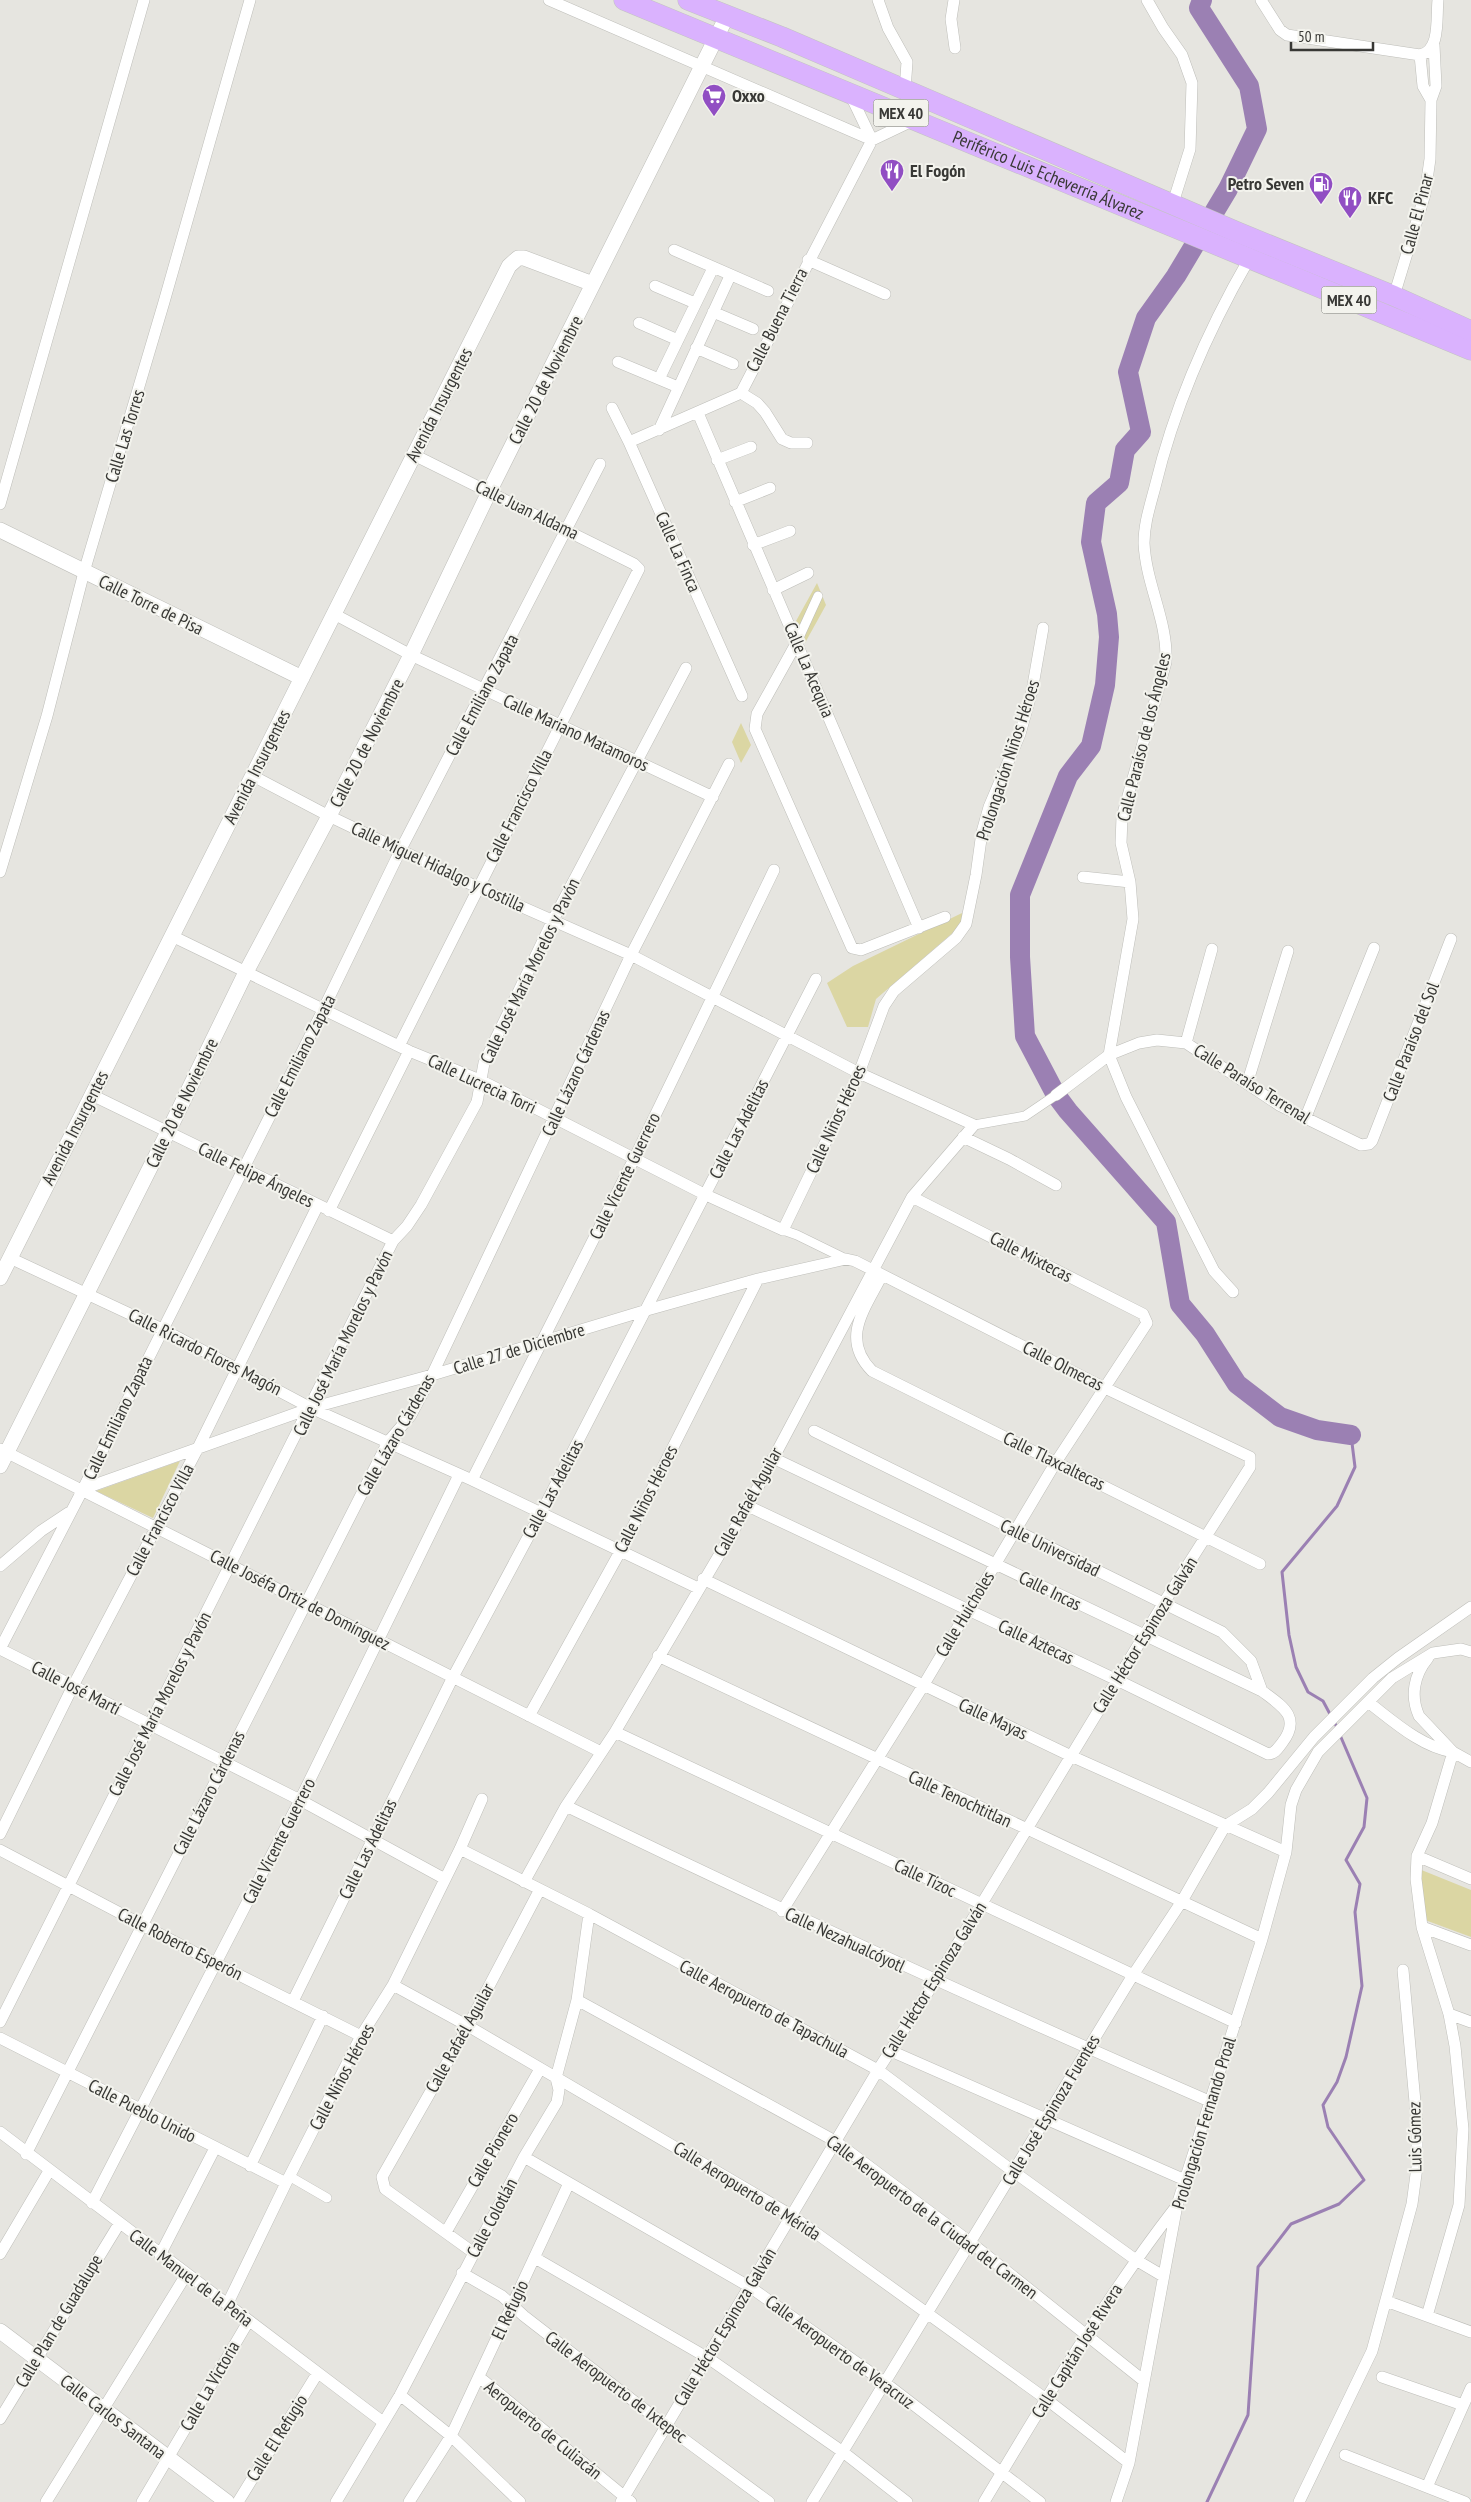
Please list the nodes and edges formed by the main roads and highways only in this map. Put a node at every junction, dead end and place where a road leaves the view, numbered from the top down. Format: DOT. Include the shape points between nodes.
graph roads {
  1 [pos="624,0"];
  2 [pos="688,0"];
  3 [pos="1471,331"];
  4 [pos="1471,350"];
  1 -- 4 [label="highway, Periférico Luis Echeverría Álvarez / MEX 40"];
  2 -- 3 [label="highway, Periférico Luis Echeverría Álvarez / MEX 40" via="782,37"];
}
